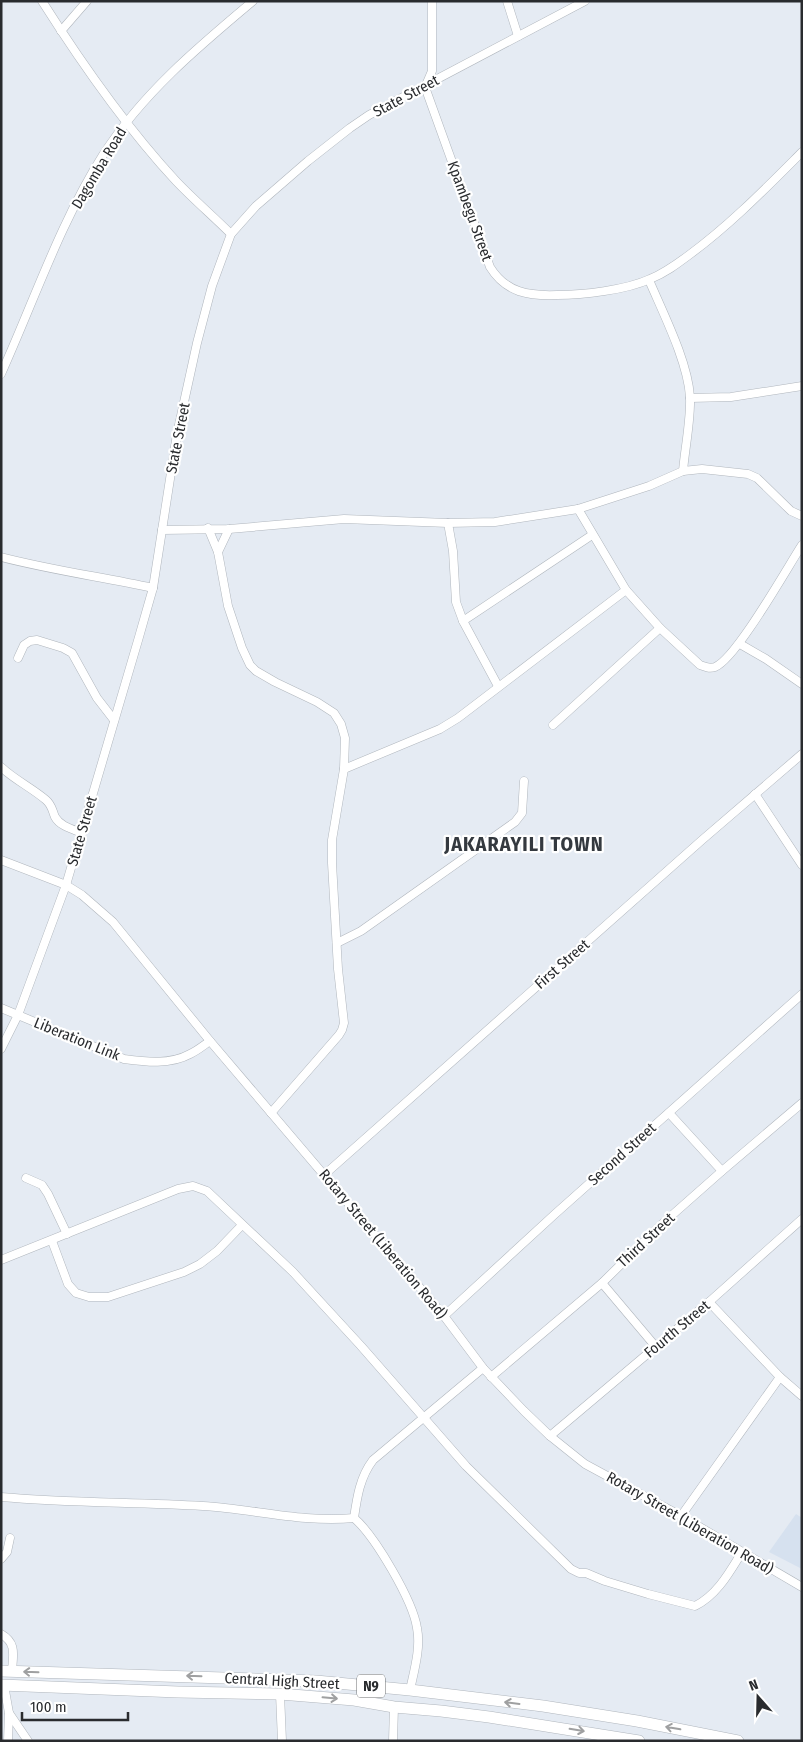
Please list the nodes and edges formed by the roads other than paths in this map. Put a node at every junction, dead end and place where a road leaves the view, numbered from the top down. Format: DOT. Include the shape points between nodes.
graph roads {
  1 [pos="42,1"];
  2 [pos="87,1"];
  3 [pos="253,1"];
  4 [pos="432,1"];
  5 [pos="507,1"];
  6 [pos="585,1"];
  7 [pos="60,31"];
  8 [pos="518,36"];
  9 [pos="425,87"];
  10 [pos="126,122"];
  11 [pos="802,152"];
  12 [pos="231,234"];
  13 [pos="650,280"];
  14 [pos="1,374"];
  15 [pos="802,386"];
  16 [pos="690,398"];
  17 [pos="683,471"];
  18 [pos="578,509"];
  19 [pos="802,516"];
  20 [pos="448,523"];
  21 [pos="208,528"];
  22 [pos="229,529"];
  23 [pos="162,530"];
  24 [pos="592,535"];
  25 [pos="802,545"];
  26 [pos="218,552"];
  27 [pos="1,557"];
  28 [pos="153,588"];
  29 [pos="626,590"];
  30 [pos="463,621"];
  31 [pos="660,628"];
  32 [pos="740,644"];
  33 [pos="18,658"];
  34 [pos="802,684"];
  35 [pos="498,686"];
  36 [pos="114,720"];
  37 [pos="552,725"];
  38 [pos="802,754"];
  39 [pos="1,767"];
  40 [pos="344,769"];
  41 [pos="524,781"];
  42 [pos="755,794"];
  43 [pos="82,832"];
  44 [pos="798,852"];
  45 [pos="1,860"];
  46 [pos="802,865"];
  47 [pos="66,885"];
  48 [pos="337,943"];
  49 [pos="802,994"];
  50 [pos="1,1008"];
  51 [pos="18,1015"];
  52 [pos="210,1041"];
  53 [pos="1,1048"];
  54 [pos="800,1108"];
  55 [pos="272,1113"];
  56 [pos="668,1113"];
  57 [pos="722,1171"];
  58 [pos="324,1175"];
  59 [pos="26,1178"];
  60 [pos="802,1219"];
  61 [pos="242,1224"];
  62 [pos="67,1234"];
  63 [pos="52,1241"];
  64 [pos="1,1260"];
  65 [pos="602,1282"];
  66 [pos="709,1302"];
  67 [pos="444,1316"];
  68 [pos="656,1347"];
  69 [pos="484,1368"];
  70 [pos="491,1376"];
  71 [pos="780,1377"];
  72 [pos="802,1396"];
  73 [pos="424,1416"];
  74 [pos="550,1436"];
  75 [pos="1,1496"];
  76 [pos="681,1516"];
  77 [pos="354,1518"];
  78 [pos="10,1538"];
  79 [pos="742,1552"];
  80 [pos="1,1559"];
  81 [pos="802,1587"];
  82 [pos="1,1634"];
  83 [pos="7,1671"];
  84 [pos="113,1675"];
  85 [pos="2,1685"];
  86 [pos="105,1689"];
  87 [pos="410,1690"];
  88 [pos="280,1694"];
  89 [pos="394,1708"];
  90 [pos="9,1713"];
  91 [pos="8,1741"];
  92 [pos="28,1741"];
  93 [pos="282,1741"];
  94 [pos="394,1741"];
  95 [pos="639,1741"];
  96 [pos="738,1741"];
  1 -- 7 [label="street"];
  2 -- 7 [label="street"];
  3 -- 10 [label="street, Dagomba Road" via="187,58"];
  4 -- 9 [label="street" via="432,71"];
  5 -- 8 [label="street"];
  6 -- 8 [label="street, State Street"];
  7 -- 10 [label="street"];
  8 -- 9 [label="street, State Street"];
  9 -- 12 [label="street, State Street" via="383,107 350,128 256,206"];
  9 -- 13 [label="street, Kpambegu Street" via="490,267 506,285 516,291 569,295 600,292"];
  10 -- 12 [label="street" via="176,181"];
  10 -- 14 [label="street, Dagomba Road" via="103,154 71,213"];
  11 -- 13 [label="street, Kpambegu Street" via="712,238"];
  12 -- 23 [label="street, State Street" via="212,286 197,343 177,434"];
  13 -- 16 [label="street" via="682,362"];
  15 -- 16 [label="street" via="731,397"];
  16 -- 17 [label="street"];
  17 -- 18 [label="street" via="649,486"];
  17 -- 19 [label="street" via="702,469 748,474 757,478 791,511"];
  18 -- 20 [label="street" via="495,522"];
  18 -- 24 [label="street"];
  20 -- 22 [label="street" via="344,520"];
  20 -- 30 [label="street" via="456,602"];
  21 -- 22 [label="street"];
  21 -- 23 [label="street"];
  21 -- 26 [label="street"];
  22 -- 26 [label="street"];
  23 -- 28 [label="street, State Street"];
  24 -- 29 [label="street"];
  24 -- 30 [label="street"];
  25 -- 32 [label="street"];
  26 -- 40 [label="street" via="228,606 246,658 256,671 334,713 345,738"];
  27 -- 28 [label="street"];
  28 -- 36 [label="street, State Street"];
  29 -- 31 [label="street"];
  29 -- 35 [label="street"];
  30 -- 35 [label="street"];
  31 -- 32 [label="street" via="700,665 709,669 717,666"];
  31 -- 37 [label="street"];
  32 -- 34 [label="street"];
  33 -- 36 [label="street" via="24,645 36,640 72,653 97,698"];
  35 -- 40 [label="street" via="440,729"];
  36 -- 43 [label="street, State Street"];
  38 -- 42 [label="street, First Street"];
  39 -- 43 [label="street" via="47,800 60,823"];
  40 -- 48 [label="street" via="332,840"];
  41 -- 48 [label="street" via="522,813 515,822 361,930"];
  42 -- 44 [label="street"];
  42 -- 58 [label="street, First Street"];
  43 -- 47 [label="street, State Street"];
  44 -- 46 [label="street"];
  45 -- 47 [label="street, Rotary Street (Liberation Road)"];
  47 -- 51 [label="street, State Street"];
  47 -- 52 [label="street, Rotary Street (Liberation Road)" via="113,922"];
  48 -- 55 [label="street" via="342,1030"];
  49 -- 56 [label="street, Second Street"];
  50 -- 51 [label="street, Liberation Link"];
  51 -- 52 [label="street, Liberation Link" via="124,1059 146,1062 177,1059"];
  51 -- 53 [label="street, State Street"];
  52 -- 55 [label="street, Rotary Street (Liberation Road)"];
  54 -- 57 [label="street, Third Street"];
  55 -- 58 [label="street, Rotary Street (Liberation Road)"];
  56 -- 57 [label="street"];
  56 -- 67 [label="street, Second Street"];
  57 -- 65 [label="street, Third Street"];
  58 -- 67 [label="street, Rotary Street (Liberation Road)"];
  59 -- 62 [label="street" via="42,1185"];
  60 -- 66 [label="street, Fourth Street"];
  61 -- 62 [label="street" via="207,1191 193,1186 178,1189"];
  61 -- 63 [label="street" via="200,1264 108,1297 89,1297 76,1292 68,1284"];
  61 -- 73 [label="street" via="293,1272"];
  62 -- 63 [label="street"];
  63 -- 64 [label="street"];
  65 -- 68 [label="street"];
  65 -- 70 [label="street, Third Street"];
  66 -- 68 [label="street, Fourth Street"];
  66 -- 71 [label="street"];
  67 -- 69 [label="street, Rotary Street (Liberation Road)"];
  68 -- 74 [label="street, Fourth Street"];
  69 -- 70 [label="street, Rotary Street (Liberation Road)"];
  69 -- 73 [label="street"];
  70 -- 74 [label="street, Rotary Street (Liberation Road)"];
  71 -- 72 [label="street"];
  71 -- 76 [label="street"];
  73 -- 77 [label="street" via="365,1470"];
  73 -- 79 [label="street" via="466,1466 571,1569 579,1573 694,1606 724,1581"];
  74 -- 76 [label="street, Rotary Street (Liberation Road)" via="585,1464"];
  75 -- 77 [label="street" via="61,1502 204,1506 318,1519"];
  76 -- 79 [label="street, Rotary Street (Liberation Road)"];
  77 -- 87 [label="street" via="364,1526 374,1542 414,1614 418,1647"];
  78 -- 80 [label="street" via="7,1552"];
  79 -- 81 [label="street, Rotary Street (Liberation Road)"];
  82 -- 83 [label="street" via="13,1646"];
  84 -- 83 [label="highway, Central High Street / N9, one-way"];
  84 -- 86 [label="highway"];
  87 -- 84 [label="highway, Central High Street / N9, one-way" via="316,1681"];
  85 -- 86 [label="highway, Central High Street / N9"];
  85 -- 90 [label="street"];
  86 -- 88 [label="highway, Central High Street / N9"];
  96 -- 87 [label="highway, Central High Street / N9, one-way" via="637,1721"];
  88 -- 89 [label="highway, Central High Street / N9, one-way" via="354,1700"];
  88 -- 93 [label="street"];
  89 -- 94 [label="street"];
  89 -- 95 [label="highway, Central High Street / N9, one-way" via="489,1717"];
  90 -- 91 [label="street"];
  90 -- 92 [label="street"];
}
